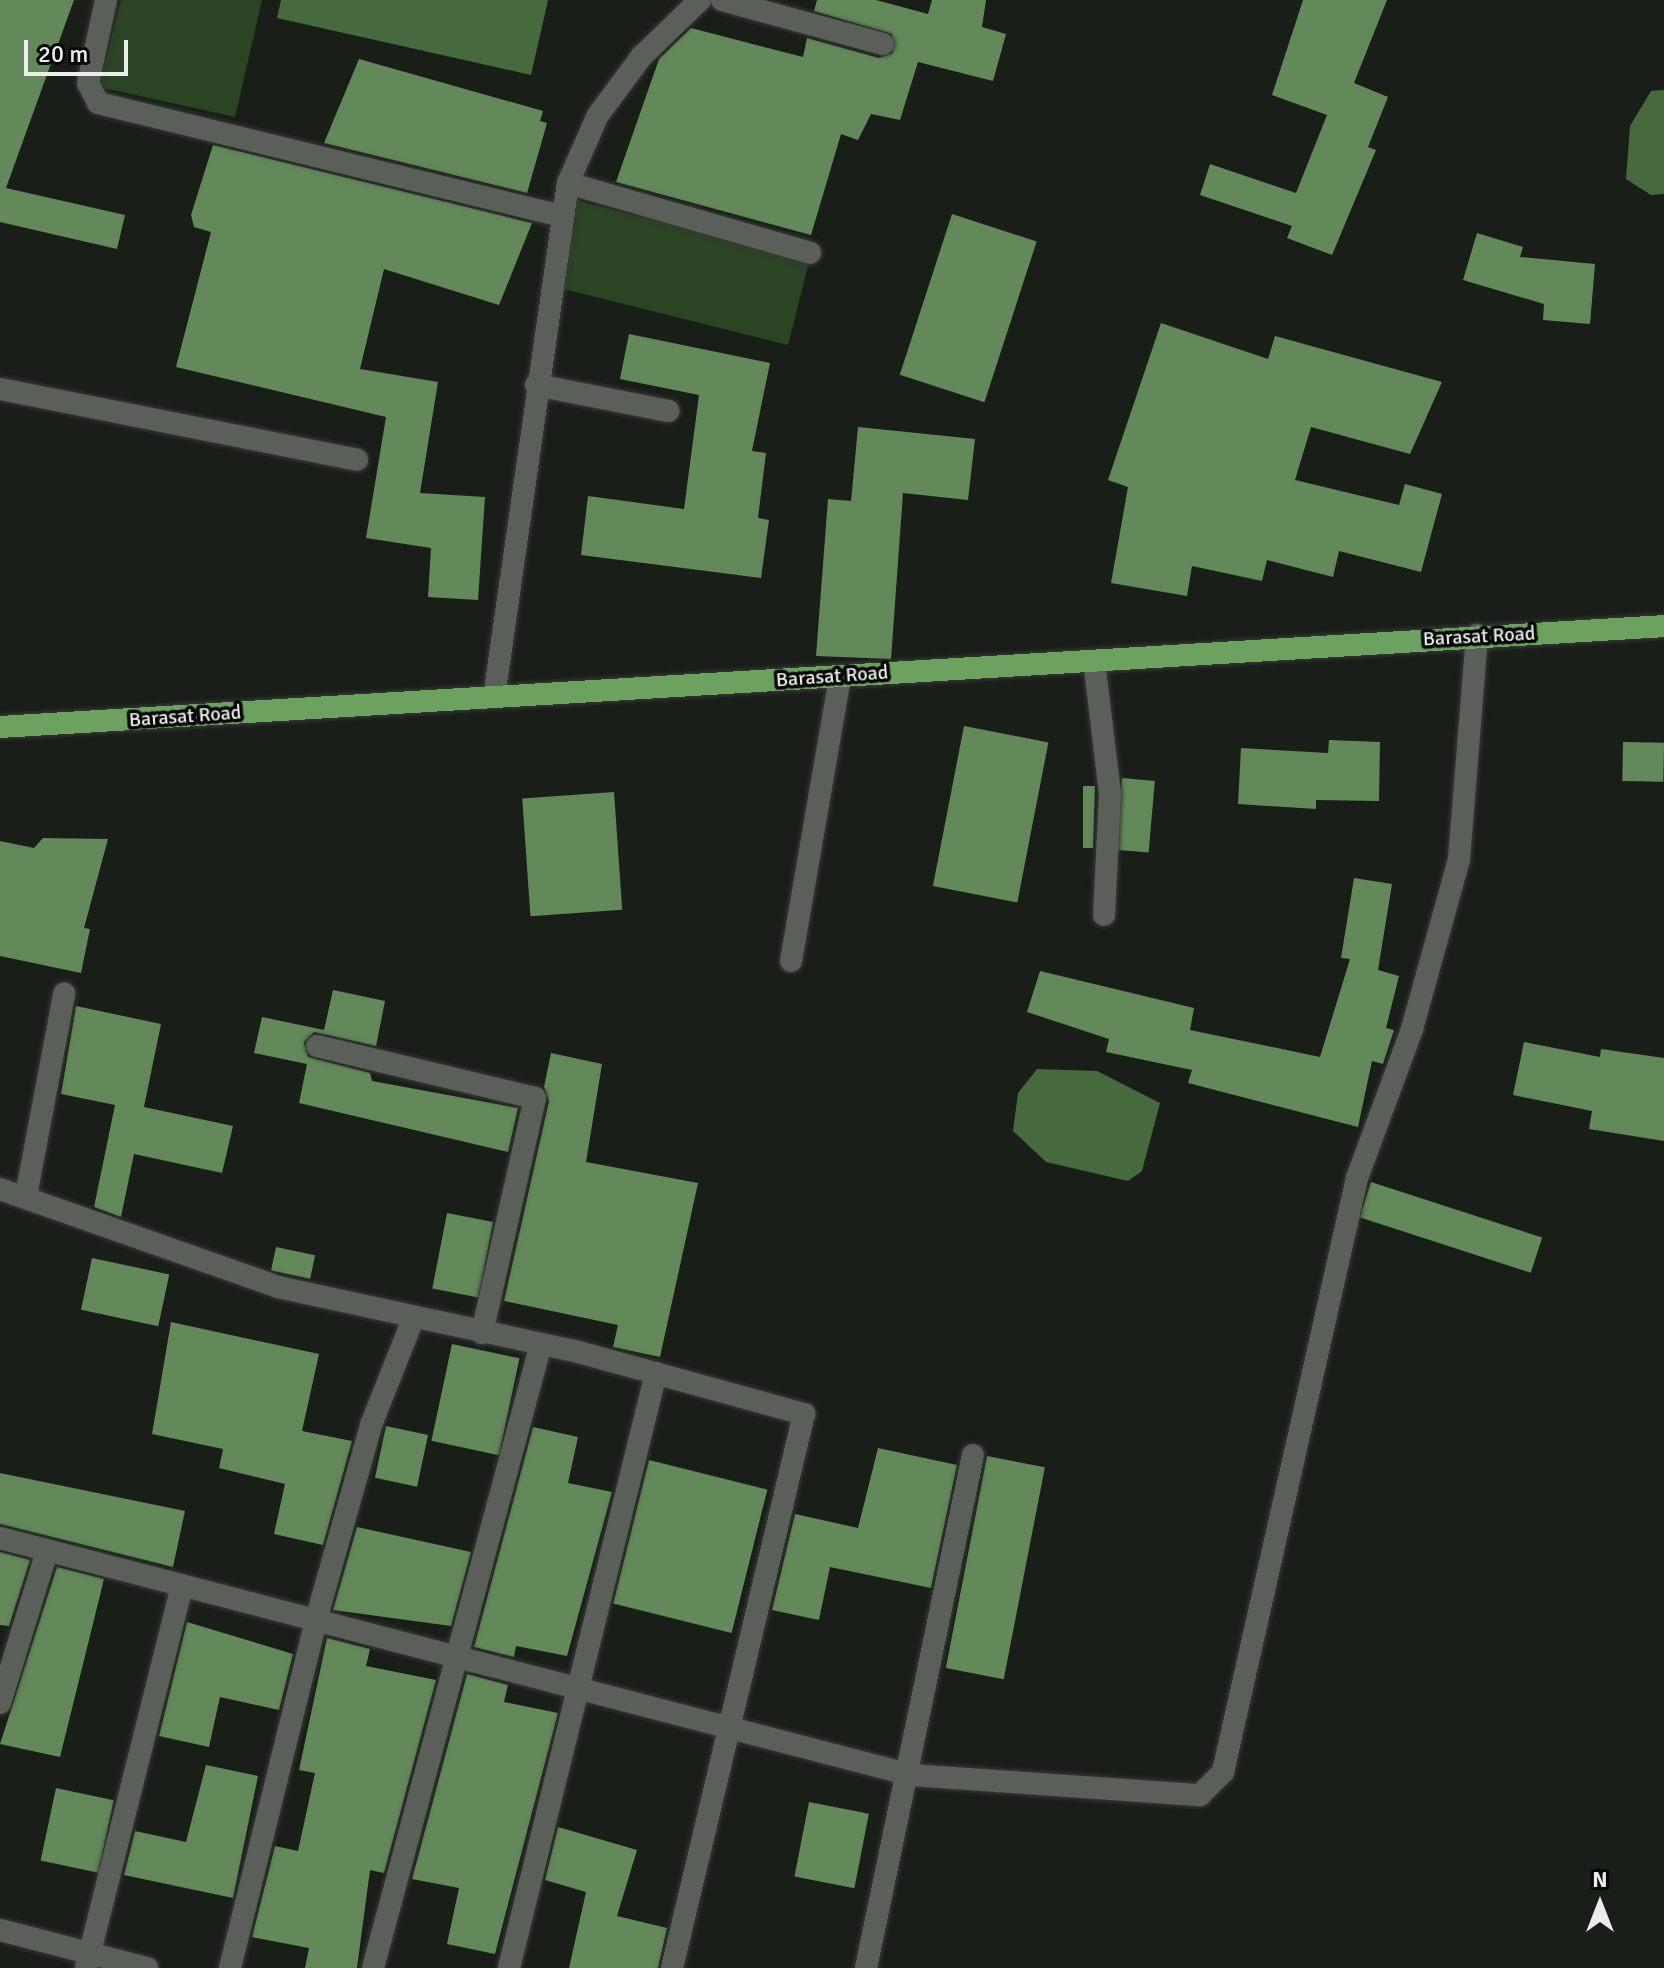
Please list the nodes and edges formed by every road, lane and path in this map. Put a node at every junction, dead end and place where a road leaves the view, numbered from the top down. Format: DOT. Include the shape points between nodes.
graph roads {
  1 [pos="106,0"];
  2 [pos="700,0"];
  3 [pos="722,0"];
  4 [pos="883,44"];
  5 [pos="568,183"];
  6 [pos="559,215"];
  7 [pos="810,253"];
  8 [pos="536,385"];
  9 [pos="0,389"];
  10 [pos="668,411"];
  11 [pos="357,460"];
  12 [pos="1664,626"];
  13 [pos="1477,635"];
  14 [pos="1094,661"];
  15 [pos="840,676"];
  16 [pos="494,697"];
  17 [pos="0,727"];
  18 [pos="1104,915"];
  19 [pos="791,961"];
  20 [pos="64,994"];
  21 [pos="317,1046"];
  22 [pos="0,1189"];
  23 [pos="26,1196"];
  24 [pos="413,1319"];
  25 [pos="482,1333"];
  26 [pos="541,1344"];
  27 [pos="656,1373"];
  28 [pos="973,1455"];
  29 [pos="0,1538"];
  30 [pos="47,1551"];
  31 [pos="182,1586"];
  32 [pos="316,1620"];
  33 [pos="452,1655"];
  34 [pos="583,1690"];
  35 [pos="0,1703"];
  36 [pos="729,1728"];
  37 [pos="911,1775"];
  38 [pos="0,1930"];
  39 [pos="88,1961"];
  40 [pos="147,1968"];
  41 [pos="230,1968"];
  42 [pos="373,1968"];
  43 [pos="509,1968"];
  44 [pos="672,1968"];
  45 [pos="866,1968"];
  1 -- 6 [label="street" via="88,83 98,103"];
  2 -- 5 [label="street" via="642,56 598,115"];
  3 -- 4 [label="street"];
  5 -- 6 [label="street"];
  5 -- 7 [label="street"];
  6 -- 8 [label="street"];
  8 -- 10 [label="street"];
  8 -- 16 [label="street"];
  9 -- 11 [label="street"];
  12 -- 13 [label="main road, Barasat Road"];
  13 -- 14 [label="main road, Barasat Road"];
  13 -- 37 [label="street" via="1459,859 1412,1029 1357,1178 1223,1772 1200,1795"];
  14 -- 15 [label="main road, Barasat Road"];
  14 -- 18 [label="street" via="1110,793"];
  15 -- 16 [label="main road, Barasat Road"];
  15 -- 19 [label="street"];
  16 -- 17 [label="main road, Barasat Road"];
  20 -- 23 [label="street"];
  21 -- 25 [label="street" via="535,1098"];
  22 -- 23 [label="street"];
  23 -- 24 [label="street" via="278,1287"];
  24 -- 25 [label="street"];
  24 -- 32 [label="street" via="371,1425"];
  25 -- 26 [label="street"];
  26 -- 27 [label="street"];
  26 -- 33 [label="street"];
  27 -- 34 [label="street"];
  27 -- 36 [label="street" via="804,1414"];
  28 -- 37 [label="street"];
  29 -- 30 [label="street"];
  30 -- 31 [label="street"];
  30 -- 35 [label="street"];
  31 -- 32 [label="street"];
  31 -- 39 [label="street"];
  32 -- 33 [label="street"];
  32 -- 41 [label="street"];
  33 -- 34 [label="street"];
  33 -- 42 [label="street"];
  34 -- 36 [label="street"];
  34 -- 43 [label="street"];
  36 -- 37 [label="street"];
  36 -- 44 [label="street"];
  37 -- 45 [label="street"];
  38 -- 39 [label="street"];
  39 -- 40 [label="street"];
}
